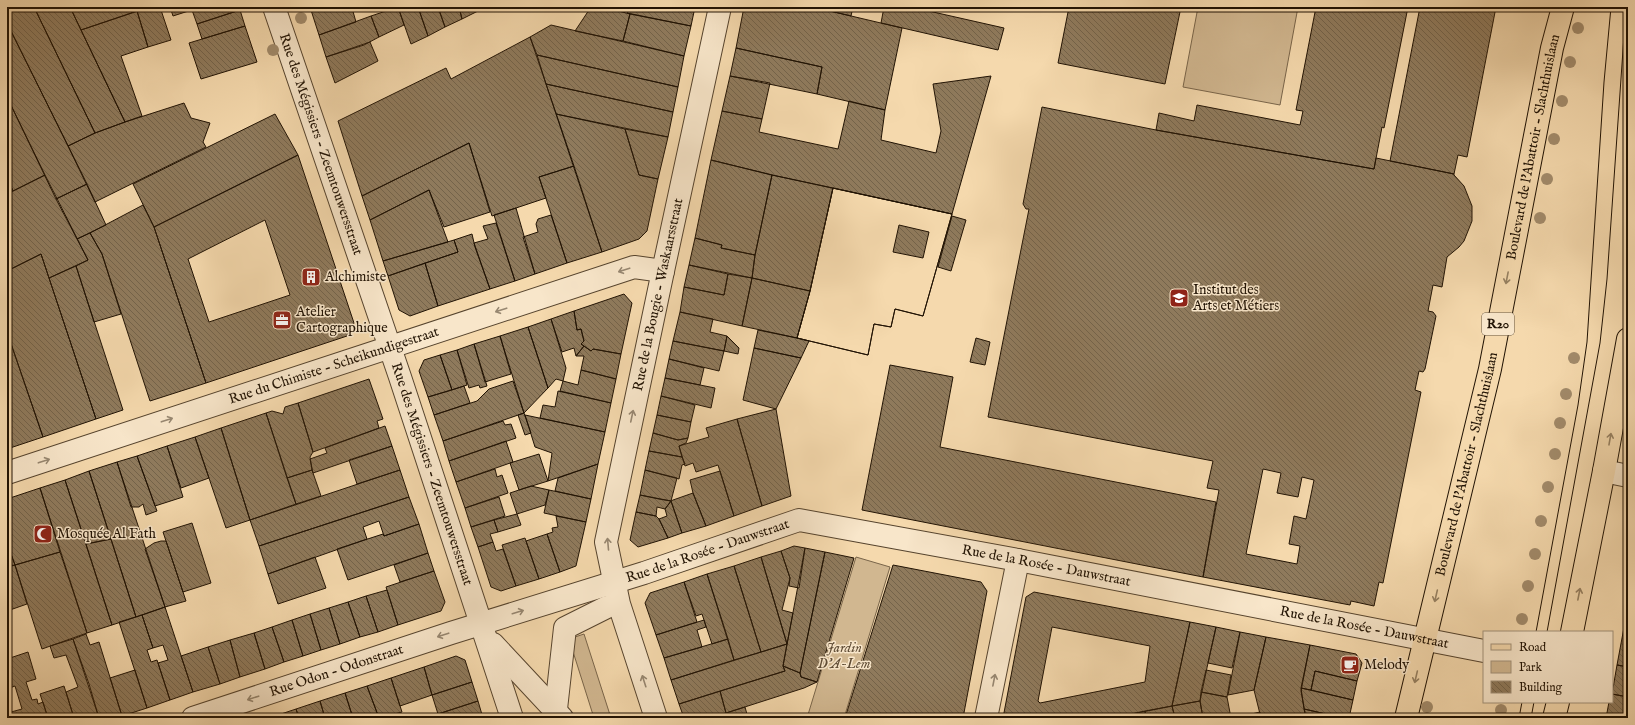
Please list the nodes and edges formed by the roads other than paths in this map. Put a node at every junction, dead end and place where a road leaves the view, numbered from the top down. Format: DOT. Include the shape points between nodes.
graph roads {
  1 [pos="274,7"];
  2 [pos="720,7"];
  3 [pos="1563,7"];
  4 [pos="663,271"];
  5 [pos="1628,339"];
  6 [pos="390,347"];
  7 [pos="1604,471"];
  8 [pos="7,473"];
  9 [pos="1628,476"];
  10 [pos="1018,560"];
  11 [pos="615,582"];
  12 [pos="608,607"];
  13 [pos="480,624"];
  14 [pos="1572,631"];
  15 [pos="1425,639"];
  16 [pos="493,644"];
  17 [pos="1483,651"];
  18 [pos="1558,703"];
  19 [pos="558,716"];
  20 [pos="193,718"];
  21 [pos="512,718"];
  22 [pos="656,718"];
  23 [pos="986,718"];
  24 [pos="1406,718"];
  25 [pos="1554,718"];
  1 -- 6 [label="street, Rue des Mégissiers - Zeemtouwersstraat"];
  2 -- 4 [label="street, Rue de la Bougie - Waskaarsstraat"];
  3 -- 15 [label="main road, Boulevard de l'Abattoir - Slachthuislaan / R20, one-way" via="1552,48 1490,369"];
  4 -- 6 [label="street, Rue du Chimiste - Scheikundigestraat, one-way" via="634,267"];
  11 -- 4 [label="street, Rue de la Bougie - Waskaarsstraat, one-way" via="606,542"];
  7 -- 5 [label="main road, one-way"];
  8 -- 6 [label="street, Rue du Chimiste - Scheikundigestraat, one-way"];
  6 -- 13 [label="street, Rue des Mégissiers - Zeemtouwersstraat"];
  7 -- 9 [label="street"];
  14 -- 7 [label="main road, one-way"];
  10 -- 11 [label="street, Rue de la Rosée - Dauwstraat" via="799,520"];
  10 -- 15 [label="street, Rue de la Rosée - Dauwstraat"];
  23 -- 10 [label="street, one-way"];
  13 -- 11 [label="street, Rue de la Rosée - Dauwstraat, one-way"];
  22 -- 11 [label="street, Rue de la Bougie - Waskaarsstraat, one-way" via="619,604"];
  12 -- 19 [label="street" via="565,628"];
  13 -- 20 [label="street, Rue Odon - Odonstraat, one-way"];
  13 -- 21 [label="street, Rue des Mégissiers - Zeemtouwersstraat"];
  15 -- 17 [label="street, Rue de la Rosée - Dauwstraat"];
  15 -- 24 [label="main road, R20, one-way"];
  16 -- 19 [label="street"];
  18 -- 25 [label="main road"];
}
